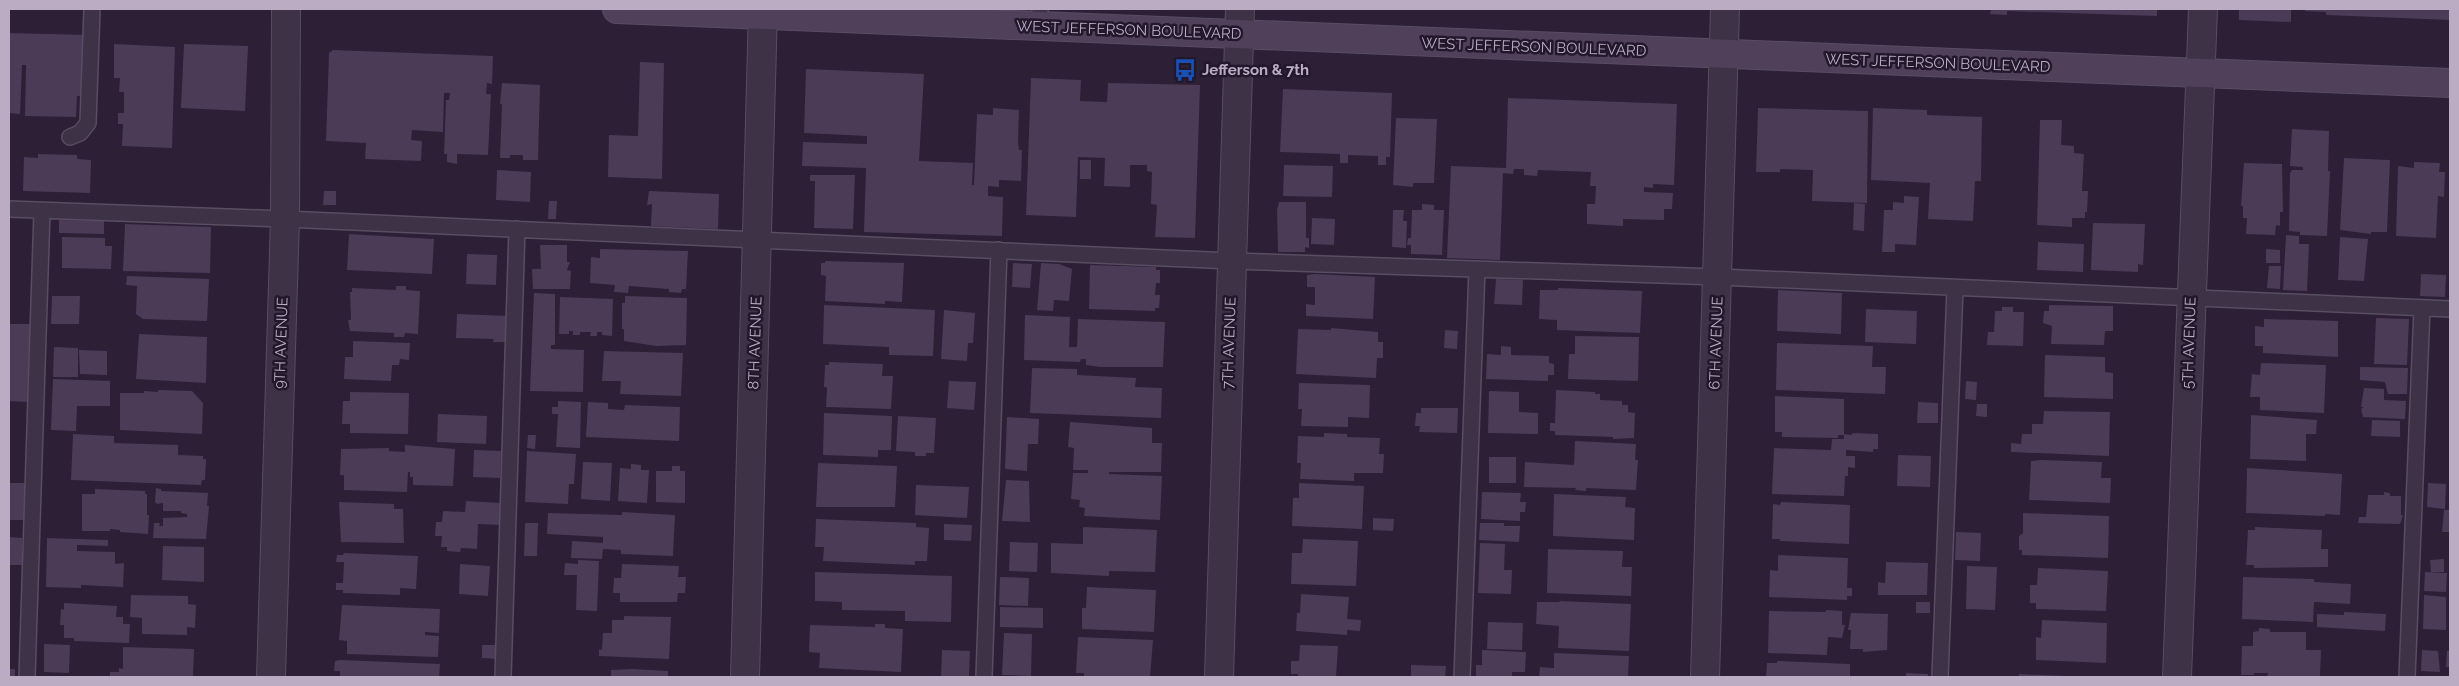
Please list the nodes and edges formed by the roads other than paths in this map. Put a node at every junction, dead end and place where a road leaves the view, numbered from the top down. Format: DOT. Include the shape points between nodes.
graph roads {
  1 [pos="92,9"];
  2 [pos="286,9"];
  3 [pos="617,9"];
  4 [pos="1726,9"];
  5 [pos="2203,9"];
  6 [pos="763,12"];
  7 [pos="1040,18"];
  8 [pos="1240,21"];
  9 [pos="1724,54"];
  10 [pos="2201,73"];
  11 [pos="2450,83"];
  12 [pos="70,137"];
  13 [pos="9,209"];
  14 [pos="42,210"];
  15 [pos="284,219"];
  16 [pos="518,229"];
  17 [pos="758,240"];
  18 [pos="999,250"];
  19 [pos="1232,261"];
  20 [pos="1477,269"];
  21 [pos="1719,277"];
  22 [pos="1955,288"];
  23 [pos="2191,298"];
  24 [pos="2422,308"];
  25 [pos="2450,309"];
  26 [pos="28,677"];
  27 [pos="271,677"];
  28 [pos="503,677"];
  29 [pos="745,677"];
  30 [pos="984,677"];
  31 [pos="1219,677"];
  32 [pos="1462,677"];
  33 [pos="1705,677"];
  34 [pos="1940,677"];
  35 [pos="2177,677"];
  36 [pos="2408,677"];
  1 -- 12 [label="lane" via="88,123 80,133"];
  2 -- 15 [label="street, 9TH AVENUE"];
  3 -- 6 [label="main road, WEST JEFFERSON BOULEVARD"];
  4 -- 9 [label="street, 6TH AVENUE"];
  5 -- 10 [label="street, 5TH AVENUE"];
  6 -- 7 [label="main road, WEST JEFFERSON BOULEVARD"];
  6 -- 17 [label="street, 8TH AVENUE"];
  7 -- 8 [label="main road, WEST JEFFERSON BOULEVARD"];
  8 -- 9 [label="main road, WEST JEFFERSON BOULEVARD"];
  8 -- 19 [label="street, 7TH AVENUE"];
  9 -- 10 [label="main road, WEST JEFFERSON BOULEVARD"];
  9 -- 21 [label="street, 6TH AVENUE"];
  10 -- 11 [label="main road, WEST JEFFERSON BOULEVARD"];
  10 -- 23 [label="street, 5TH AVENUE"];
  13 -- 14 [label="lane"];
  14 -- 15 [label="lane"];
  14 -- 26 [label="lane"];
  15 -- 16 [label="lane"];
  15 -- 27 [label="street, 9TH AVENUE"];
  16 -- 17 [label="lane"];
  16 -- 28 [label="lane"];
  17 -- 18 [label="lane"];
  17 -- 29 [label="street, 8TH AVENUE"];
  18 -- 19 [label="lane"];
  18 -- 30 [label="lane"];
  19 -- 20 [label="lane"];
  19 -- 31 [label="street, 7TH AVENUE"];
  20 -- 21 [label="lane"];
  20 -- 32 [label="lane"];
  21 -- 22 [label="lane"];
  21 -- 33 [label="street, 6TH AVENUE"];
  22 -- 23 [label="lane"];
  22 -- 34 [label="lane"];
  23 -- 24 [label="lane"];
  23 -- 35 [label="street, 5TH AVENUE"];
  24 -- 25 [label="lane"];
  24 -- 36 [label="lane"];
}
